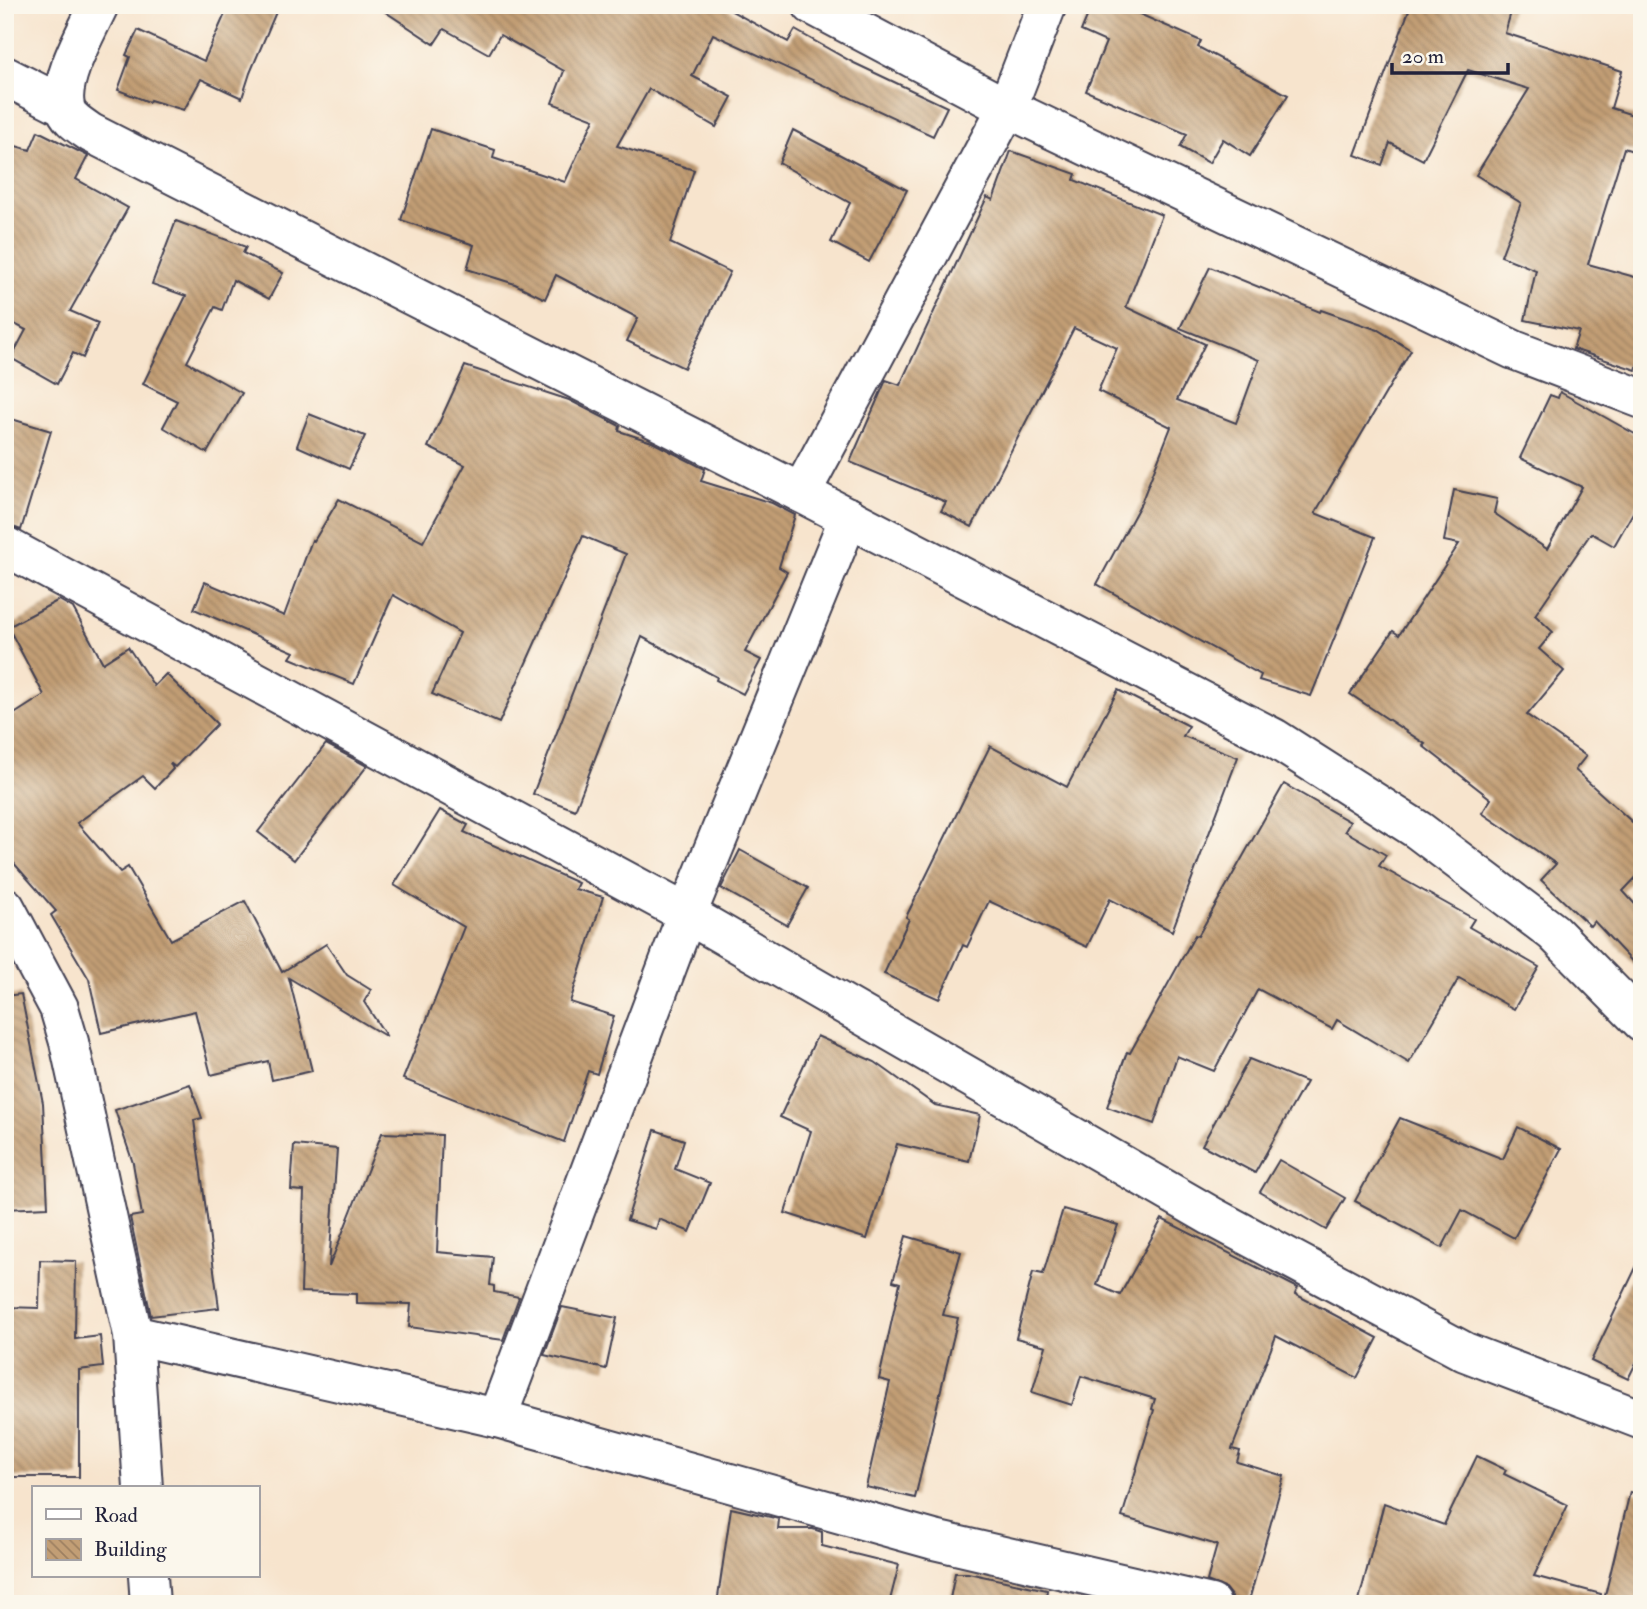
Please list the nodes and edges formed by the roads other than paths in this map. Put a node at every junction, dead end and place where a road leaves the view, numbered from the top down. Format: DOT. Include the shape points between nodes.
graph roads {
  1 [pos="99,5"];
  2 [pos="812,5"];
  3 [pos="1047,5"];
  4 [pos="7,83"];
  5 [pos="65,107"];
  6 [pos="1007,108"];
  7 [pos="1642,399"];
  8 [pos="801,493"];
  9 [pos="849,517"];
  10 [pos="5,546"];
  11 [pos="5,907"];
  12 [pos="687,914"];
  13 [pos="1642,1022"];
  14 [pos="133,1335"];
  15 [pos="497,1418"];
  16 [pos="1642,1420"];
  17 [pos="143,1486"];
  18 [pos="148,1578"];
  19 [pos="150,1604"];
  20 [pos="1211,1604"];
  1 -- 5 [label="street" via="72,64"];
  2 -- 6 [label="street"];
  3 -- 6 [label="street"];
  4 -- 5 [label="street"];
  5 -- 8 [label="street" via="74,121 91,133"];
  6 -- 7 [label="street" via="1514,349"];
  6 -- 8 [label="street"];
  8 -- 9 [label="street"];
  9 -- 12 [label="street"];
  9 -- 13 [label="street" via="1274,738 1418,830 1553,932"];
  10 -- 12 [label="street"];
  11 -- 14 [label="street" via="59,1008"];
  12 -- 15 [label="street"];
  12 -- 16 [label="street" via="1211,1216 1465,1352"];
  14 -- 15 [label="street"];
  14 -- 17 [label="street"];
  15 -- 20 [label="street" via="934,1540"];
  18 -- 19 [label="street"];
}
